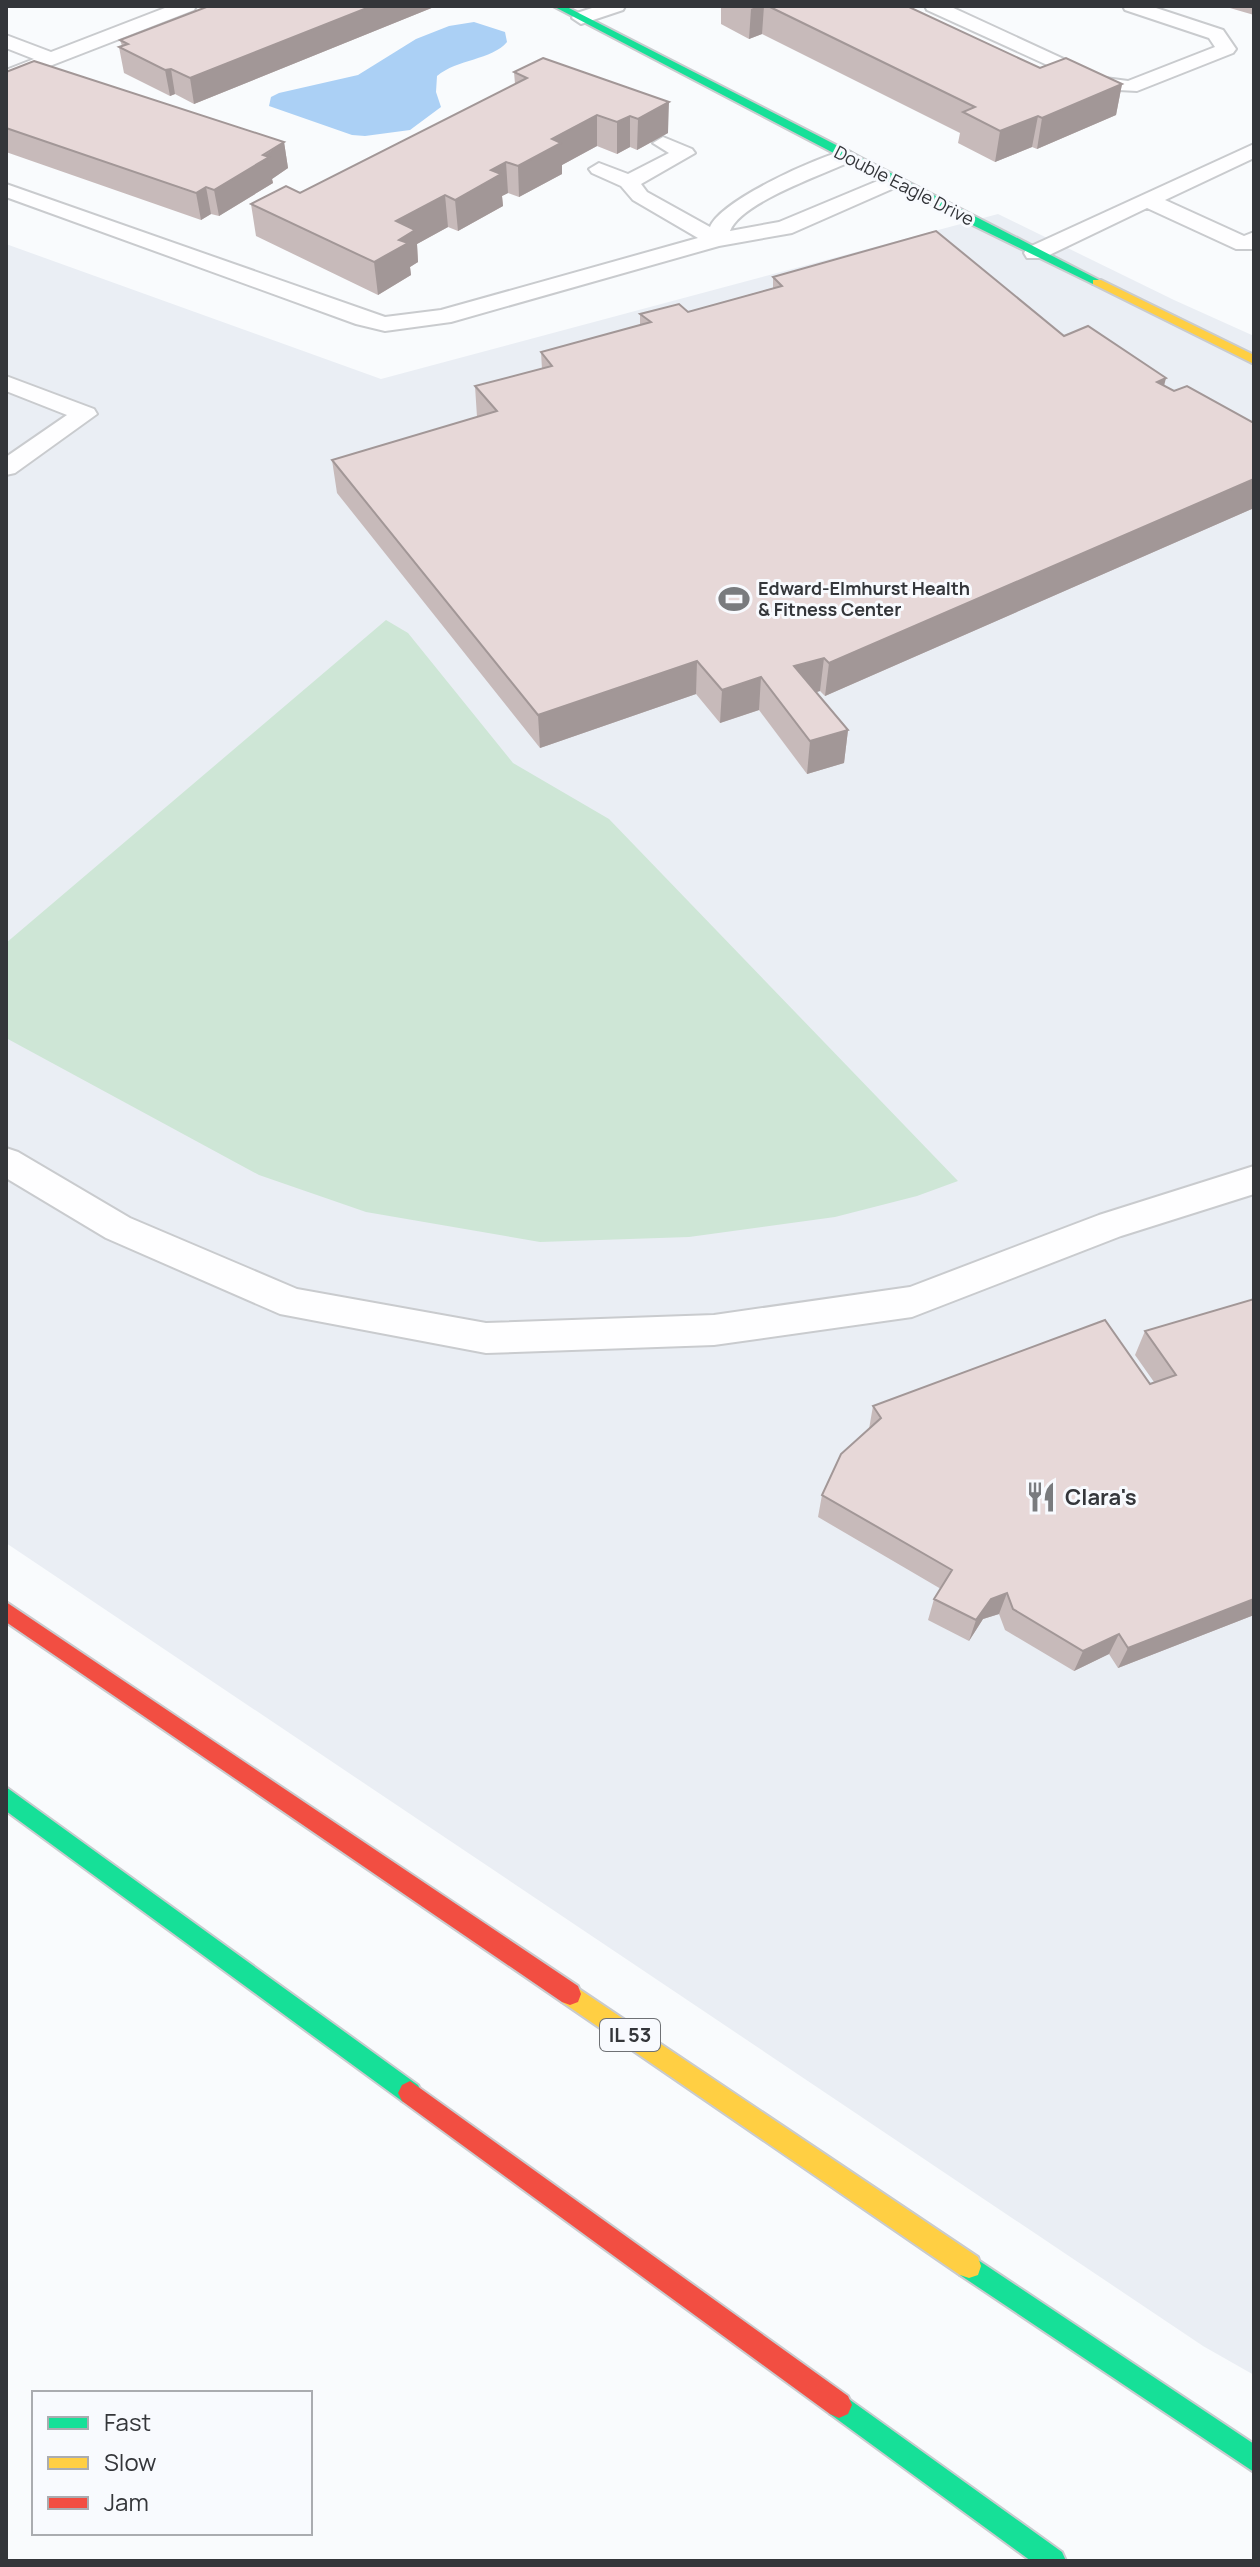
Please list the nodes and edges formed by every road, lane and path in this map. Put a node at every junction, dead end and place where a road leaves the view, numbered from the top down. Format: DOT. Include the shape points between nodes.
graph roads {
  1 [pos="187,6"];
  2 [pos="558,6"];
  3 [pos="616,6"];
  4 [pos="934,6"];
  5 [pos="1132,6"];
  6 [pos="581,18"];
  7 [pos="6,41"];
  8 [pos="48,58"];
  9 [pos="6,77"];
  10 [pos="663,143"];
  11 [pos="1254,150"];
  12 [pos="847,156"];
  13 [pos="599,169"];
  14 [pos="894,181"];
  15 [pos="628,182"];
  16 [pos="6,190"];
  17 [pos="1147,200"];
  18 [pos="1254,239"];
  19 [pos="716,240"];
  20 [pos="1035,253"];
  21 [pos="1254,360"];
  22 [pos="6,383"];
  23 [pos="6,468"];
  24 [pos="6,1161"];
  25 [pos="1254,1180"];
  26 [pos="6,1611"];
  27 [pos="6,1798"];
  28 [pos="1254,2459"];
  29 [pos="1053,2561"];
  1 -- 8 [label="lane"];
  2 -- 6 [label="main road, Double Eagle Drive"];
  3 -- 6 [label="lane"];
  4 -- 5 [label="lane" via="1100,83 1130,87 1226,49 1216,34"];
  6 -- 12 [label="main road, Double Eagle Drive"];
  7 -- 8 [label="lane"];
  8 -- 9 [label="lane"];
  10 -- 15 [label="lane" via="685,153"];
  11 -- 17 [label="lane"];
  12 -- 14 [label="main road, Double Eagle Drive"];
  12 -- 19 [label="lane" via="746,202 724,219"];
  13 -- 15 [label="lane"];
  14 -- 19 [label="lane" via="784,228"];
  14 -- 20 [label="main road, Double Eagle Drive"];
  15 -- 19 [label="lane" via="640,196"];
  16 -- 19 [label="lane" via="385,324 443,317"];
  17 -- 18 [label="lane" via="1244,244"];
  17 -- 20 [label="lane"];
  20 -- 21 [label="main road, Double Eagle Drive"];
  22 -- 23 [label="lane" via="85,414"];
  24 -- 25 [label="lane" via="118,1228 293,1303 486,1338 714,1330 912,1302 1111,1225"];
  26 -- 28 [label="main road, IL 53"];
  27 -- 29 [label="main road"];
}
